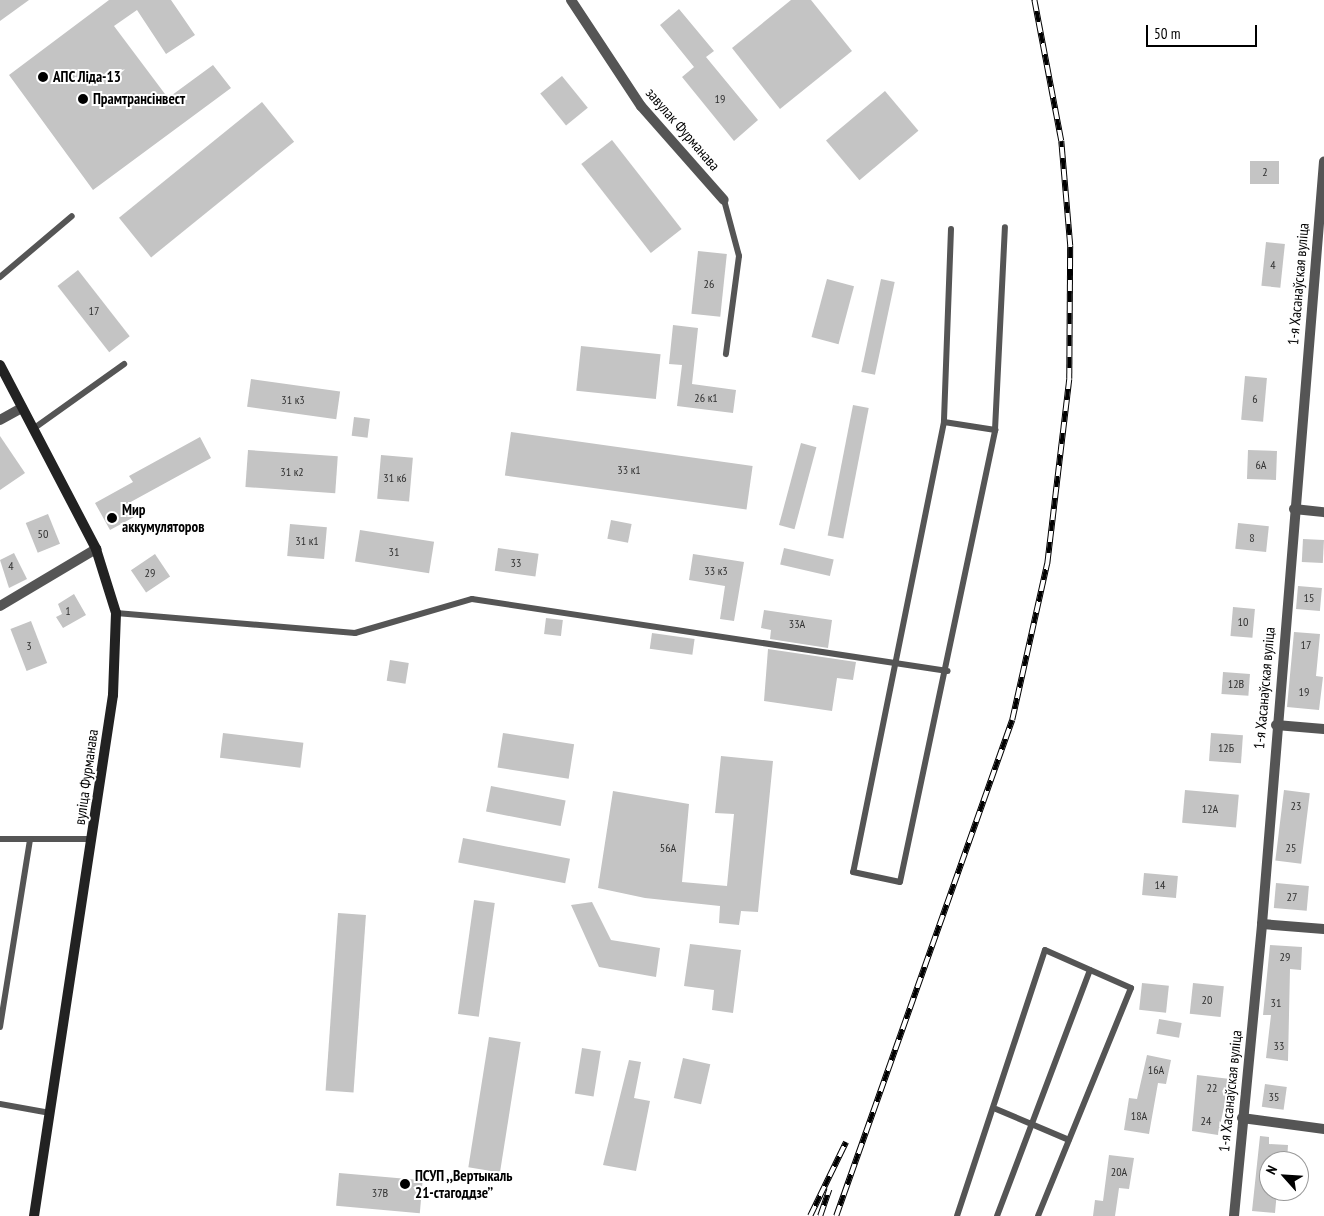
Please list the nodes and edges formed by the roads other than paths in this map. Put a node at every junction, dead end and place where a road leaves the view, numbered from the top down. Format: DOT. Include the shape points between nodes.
graph roads {
  1 [pos="571,0"];
  2 [pos="1324,162"];
  3 [pos="724,200"];
  4 [pos="72,216"];
  5 [pos="1005,227"];
  6 [pos="951,229"];
  7 [pos="0,278"];
  8 [pos="726,354"];
  9 [pos="124,364"];
  10 [pos="0,365"];
  11 [pos="22,408"];
  12 [pos="0,420"];
  13 [pos="944,422"];
  14 [pos="33,429"];
  15 [pos="995,430"];
  16 [pos="1294,509"];
  17 [pos="1324,512"];
  18 [pos="96,549"];
  19 [pos="0,606"];
  20 [pos="116,613"];
  21 [pos="897,663"];
  22 [pos="948,671"];
  23 [pos="1276,725"];
  24 [pos="1324,729"];
  25 [pos="0,839"];
  26 [pos="30,839"];
  27 [pos="93,839"];
  28 [pos="1262,924"];
  29 [pos="1324,929"];
  30 [pos="1090,970"];
  31 [pos="0,1027"];
  32 [pos="0,1104"];
  33 [pos="996,1109"];
  34 [pos="50,1113"];
  35 [pos="1242,1118"];
  36 [pos="1034,1126"];
  37 [pos="1324,1129"];
  38 [pos="1069,1140"];
  39 [pos="34,1216"];
  40 [pos="957,1216"];
  41 [pos="997,1216"];
  42 [pos="1038,1216"];
  43 [pos="1234,1216"];
  1 -- 3 [label="street, завулак Фурманава" via="641,106"];
  2 -- 16 [label="street, 1-я Хасанаўская вуліца"];
  3 -- 8 [label="lane" via="739,256"];
  4 -- 7 [label="lane"];
  5 -- 15 [label="lane"];
  6 -- 13 [label="lane"];
  9 -- 14 [label="lane"];
  10 -- 11 [label="street, вуліца Фурманава"];
  11 -- 12 [label="street"];
  11 -- 14 [label="street, вуліца Фурманава"];
  13 -- 15 [label="lane"];
  13 -- 21 [label="lane"];
  14 -- 18 [label="street, вуліца Фурманава"];
  15 -- 22 [label="lane"];
  16 -- 17 [label="street"];
  16 -- 23 [label="street, 1-я Хасанаўская вуліца"];
  18 -- 19 [label="street"];
  18 -- 20 [label="street, вуліца Фурманава"];
  20 -- 21 [label="lane" via="355,633 472,599"];
  20 -- 27 [label="street, вуліца Фурманава" via="113,695"];
  21 -- 22 [label="lane"];
  21 -- 22 [label="lane" via="853,872 900,882"];
  23 -- 24 [label="street"];
  23 -- 28 [label="street, 1-я Хасанаўская вуліца"];
  25 -- 26 [label="lane"];
  26 -- 27 [label="lane"];
  26 -- 31 [label="lane"];
  27 -- 34 [label="street, вуліца Фурманава"];
  28 -- 29 [label="street"];
  28 -- 35 [label="street, 1-я Хасанаўская вуліца"];
  30 -- 33 [label="lane" via="1045,950"];
  30 -- 36 [label="lane"];
  30 -- 38 [label="lane" via="1131,988"];
  32 -- 34 [label="lane"];
  33 -- 36 [label="lane"];
  33 -- 40 [label="lane"];
  34 -- 39 [label="street, вуліца Фурманава"];
  35 -- 37 [label="street"];
  35 -- 43 [label="street, 1-я Хасанаўская вуліца"];
  36 -- 38 [label="lane"];
  36 -- 41 [label="lane"];
  38 -- 42 [label="lane"];
}
